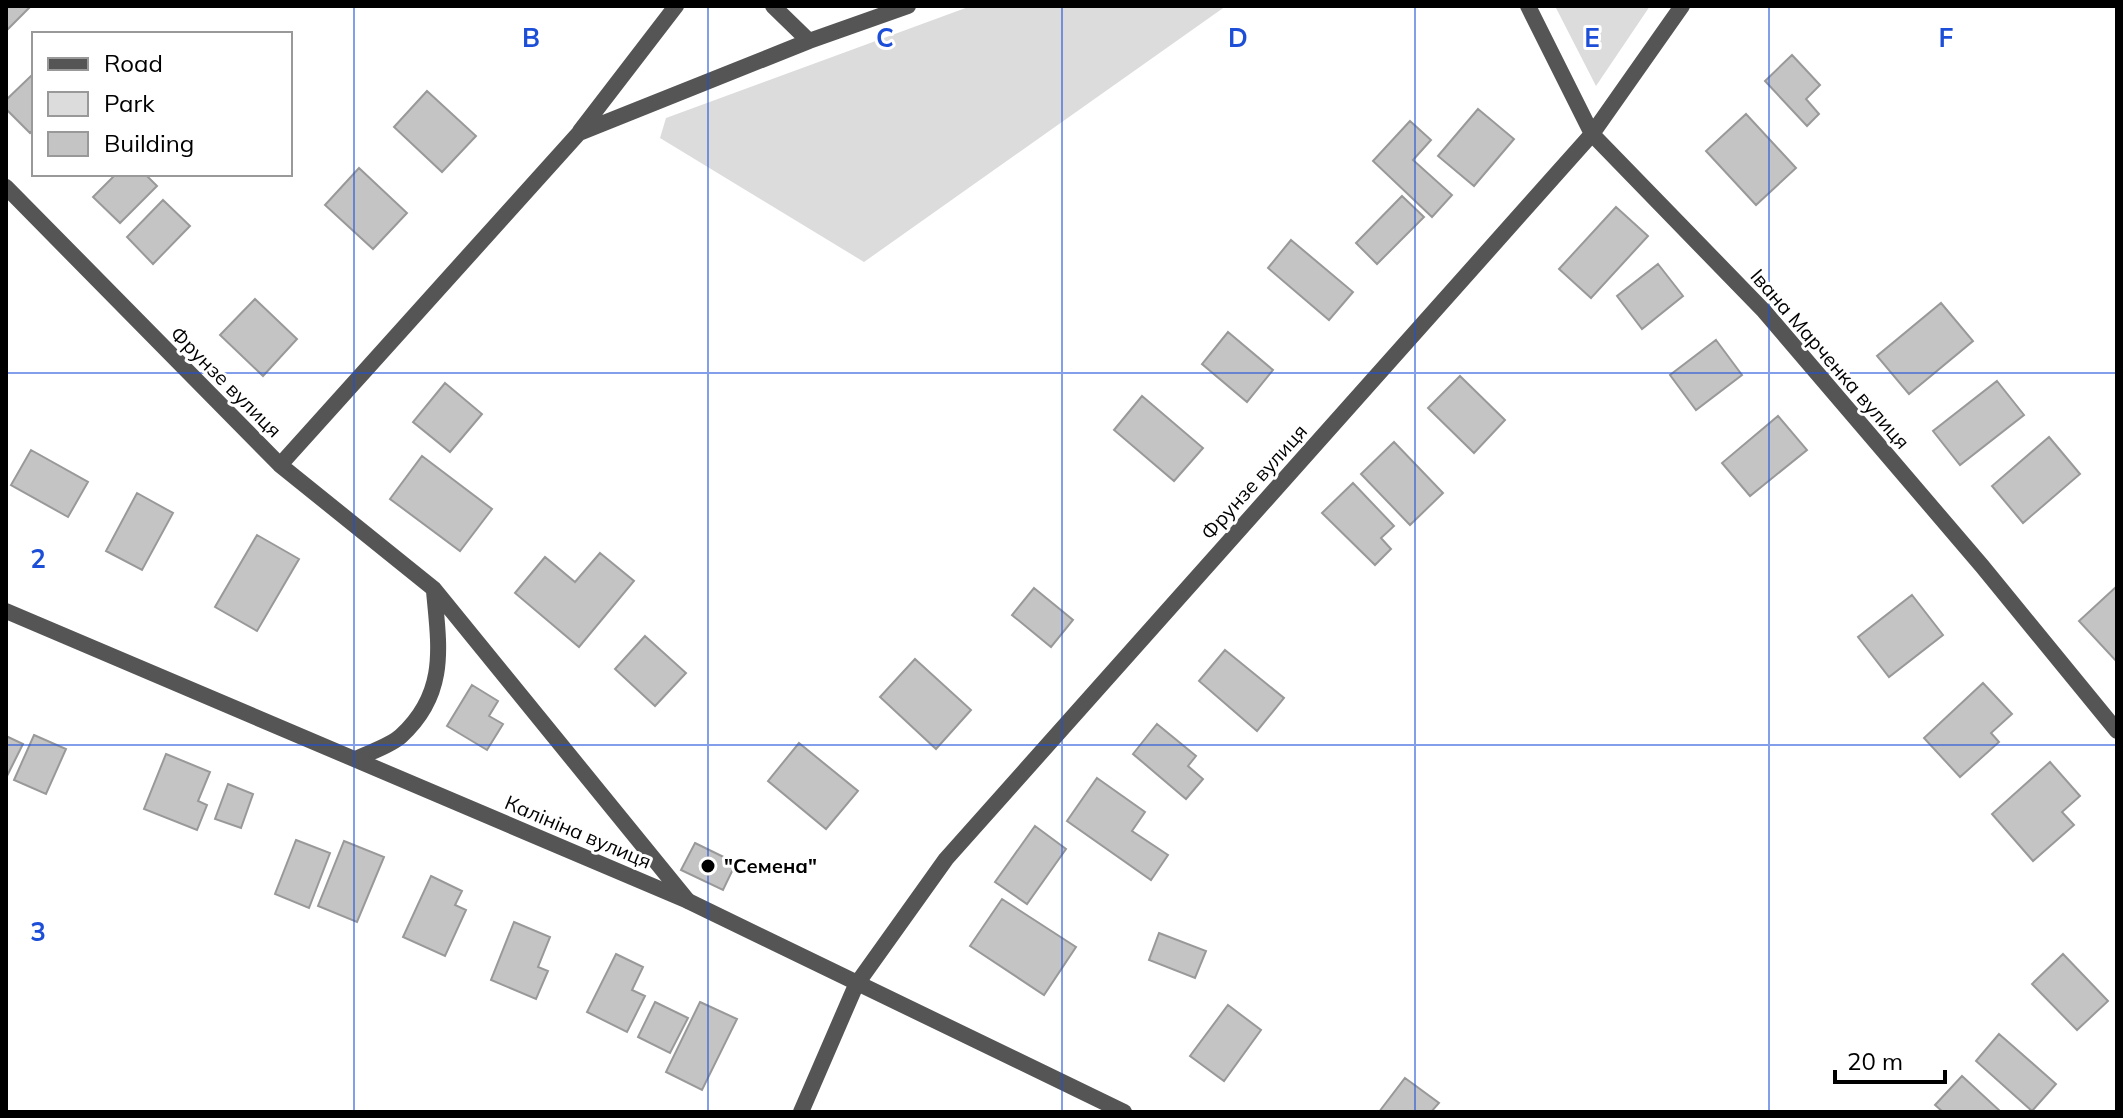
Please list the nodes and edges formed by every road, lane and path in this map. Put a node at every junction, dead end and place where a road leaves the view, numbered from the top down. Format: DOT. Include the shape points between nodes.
graph roads {
  1 [pos="676,6"];
  2 [pos="773,6"];
  3 [pos="908,6"];
  4 [pos="1528,6"];
  5 [pos="1682,6"];
  6 [pos="809,41"];
  7 [pos="579,133"];
  8 [pos="1592,134"];
  9 [pos="6,187"];
  10 [pos="280,465"];
  11 [pos="434,589"];
  12 [pos="6,611"];
  13 [pos="2117,731"];
  14 [pos="356,759"];
  15 [pos="688,901"];
  16 [pos="856,985"];
  17 [pos="801,1112"];
  18 [pos="1124,1112"];
  1 -- 7 [label="street"];
  2 -- 6 [label="street"];
  3 -- 6 [label="street"];
  4 -- 8 [label="street, Івана Марченка вулиця"];
  5 -- 8 [label="street, Фрунзе вулиця"];
  6 -- 7 [label="street"];
  7 -- 10 [label="street"];
  8 -- 13 [label="street, Івана Марченка вулиця" via="1764,311"];
  8 -- 16 [label="street, Фрунзе вулиця" via="946,859"];
  9 -- 10 [label="street, Фрунзе вулиця"];
  10 -- 11 [label="street, Фрунзе вулиця"];
  11 -- 14 [label="street" via="441,663 424,706 400,737"];
  11 -- 15 [label="street, Фрунзе вулиця"];
  12 -- 14 [label="street, Калініна вулиця"];
  14 -- 15 [label="street, Калініна вулиця"];
  15 -- 16 [label="street, Калініна вулиця"];
  16 -- 17 [label="street, Фрунзе вулиця"];
  16 -- 18 [label="street, Калініна вулиця"];
}
